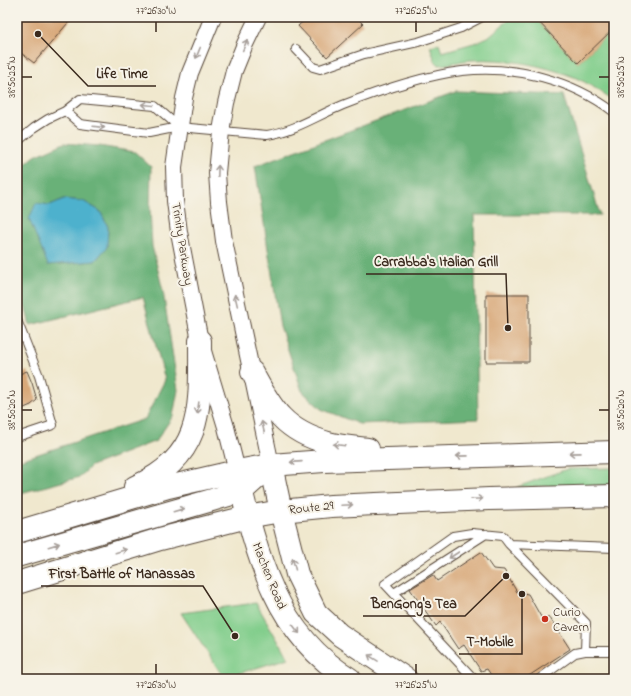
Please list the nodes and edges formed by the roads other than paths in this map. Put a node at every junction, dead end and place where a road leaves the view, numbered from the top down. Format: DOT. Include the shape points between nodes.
graph roads {
  1 [pos="213,17"];
  2 [pos="258,17"];
  3 [pos="482,17"];
  4 [pos="296,49"];
  5 [pos="65,111"];
  6 [pos="614,112"];
  7 [pos="179,127"];
  8 [pos="221,131"];
  9 [pos="17,142"];
  10 [pos="17,320"];
  11 [pos="200,341"];
  12 [pos="252,372"];
  13 [pos="17,438"];
  14 [pos="614,452"];
  15 [pos="433,457"];
  16 [pos="272,465"];
  17 [pos="239,481"];
  18 [pos="614,496"];
  19 [pos="281,511"];
  20 [pos="79,512"];
  21 [pos="247,517"];
  22 [pos="17,532"];
  23 [pos="486,534"];
  24 [pos="509,544"];
  25 [pos="614,548"];
  26 [pos="17,556"];
  27 [pos="17,583"];
  28 [pos="394,593"];
  29 [pos="584,651"];
  30 [pos="614,651"];
  31 [pos="350,679"];
  32 [pos="406,679"];
  33 [pos="474,679"];
  34 [pos="540,679"];
  1 -- 7 [label="street, Trinity Parkway, one-way" via="190,74"];
  8 -- 2 [label="street, one-way" via="234,71"];
  3 -- 4 [label="lane" via="461,28 418,42 364,54 320,69 313,67"];
  5 -- 7 [label="lane, one-way" via="80,124 149,133"];
  7 -- 5 [label="lane, one-way" via="155,106 80,99"];
  5 -- 9 [label="lane" via="34,128"];
  6 -- 8 [label="lane" via="579,91 538,76 491,70 463,71 415,81 371,95 279,134"];
  7 -- 8 [label="lane"];
  7 -- 11 [label="street, Trinity Parkway" via="174,167 178,232"];
  12 -- 8 [label="street, one-way" via="224,241 217,173"];
  10 -- 13 [label="lane" via="39,376 52,426"];
  11 -- 17 [label="street, Trinity Parkway"];
  11 -- 20 [label="main road, one-way" via="200,397 192,433 182,452 171,465 151,480"];
  15 -- 12 [label="main road, one-way" via="330,444 307,435 285,421 268,401"];
  16 -- 12 [label="street, one-way"];
  14 -- 15 [label="main road, one-way"];
  15 -- 16 [label="main road, one-way" via="324,460"];
  16 -- 17 [label="main road"];
  16 -- 19 [label="main road, Machen Road"];
  17 -- 20 [label="main road" via="168,487"];
  17 -- 21 [label="main road, Machen Road"];
  26 -- 17 [label="main road, one-way" via="212,500"];
  19 -- 18 [label="main road, Route 29, one-way" via="489,499"];
  19 -- 21 [label="main road, Route 29"];
  32 -- 19 [label="main road, Machen Road, one-way" via="340,635 316,613 297,574"];
  20 -- 22 [label="main road"];
  27 -- 21 [label="main road, Route 29, one-way" via="160,539"];
  21 -- 31 [label="main road, Machen Road, one-way" via="265,572 284,612 308,644 333,668"];
  23 -- 24 [label="lane" via="503,536"];
  23 -- 28 [label="lane, one-way"];
  23 -- 28 [label="lane" via="472,532 453,536 386,584"];
  24 -- 25 [label="lane"];
  24 -- 29 [label="lane" via="586,623"];
  28 -- 33 [label="lane"];
  29 -- 30 [label="lane"];
  29 -- 34 [label="lane" via="575,653"];
}
